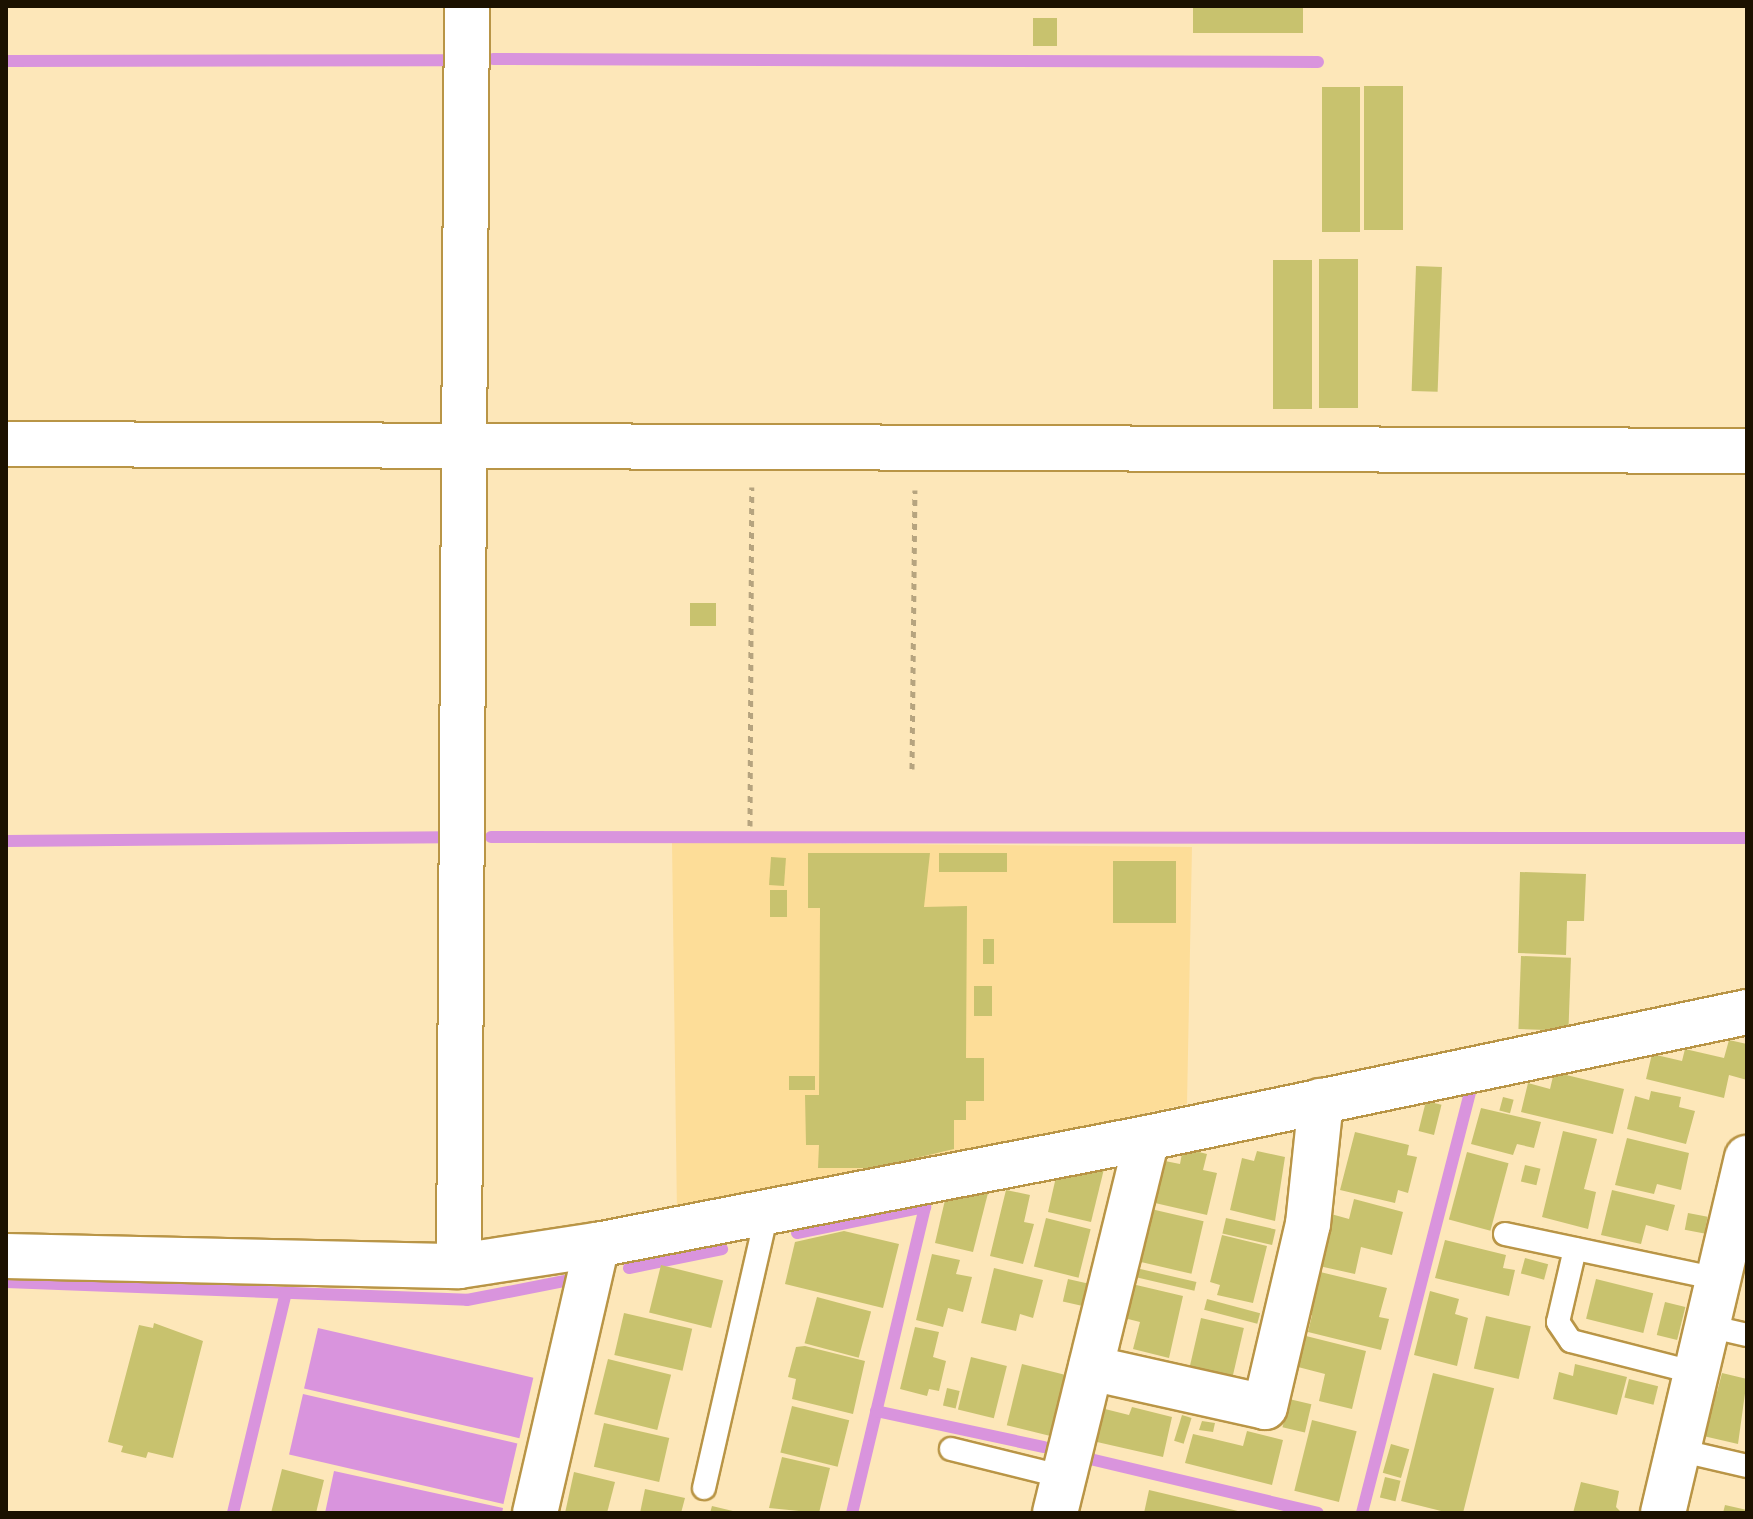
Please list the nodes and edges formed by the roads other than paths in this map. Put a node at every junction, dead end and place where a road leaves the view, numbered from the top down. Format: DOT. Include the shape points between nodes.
graph roads {
  1 [pos="467,6"];
  2 [pos="466,443"];
  3 [pos="6,444"];
  4 [pos="1747,451"];
  5 [pos="1747,1012"];
  6 [pos="1321,1101"];
  7 [pos="1147,1138"];
  8 [pos="1747,1158"];
  9 [pos="767,1213"];
  10 [pos="1505,1234"];
  11 [pos="597,1245"];
  12 [pos="1575,1249"];
  13 [pos="6,1256"];
  14 [pos="459,1266"];
  15 [pos="1718,1279"];
  16 [pos="1727,1331"];
  17 [pos="1091,1368"];
  18 [pos="1697,1373"];
  19 [pos="951,1449"];
  20 [pos="1678,1450"];
  21 [pos="1747,1466"];
  22 [pos="704,1488"];
  23 [pos="1060,1495"];
  24 [pos="535,1513"];
  25 [pos="1663,1513"];
  1 -- 2 [label="street"];
  2 -- 3 [label="street"];
  2 -- 4 [label="street"];
  2 -- 14 [label="street"];
  5 -- 6 [label="street"];
  6 -- 7 [label="street"];
  6 -- 17 [label="street" via="1308,1224 1265,1407"];
  7 -- 9 [label="street"];
  7 -- 17 [label="street"];
  8 -- 15 [label="street"];
  9 -- 11 [label="street"];
  9 -- 22 [label="lane"];
  10 -- 12 [label="lane"];
  11 -- 14 [label="street"];
  11 -- 24 [label="street"];
  12 -- 15 [label="lane"];
  12 -- 18 [label="lane" via="1558,1322 1571,1341"];
  13 -- 14 [label="street"];
  15 -- 16 [label="street"];
  16 -- 18 [label="street"];
  17 -- 23 [label="street"];
  18 -- 20 [label="street"];
  19 -- 23 [label="lane"];
  20 -- 21 [label="lane"];
  20 -- 25 [label="street"];
}
